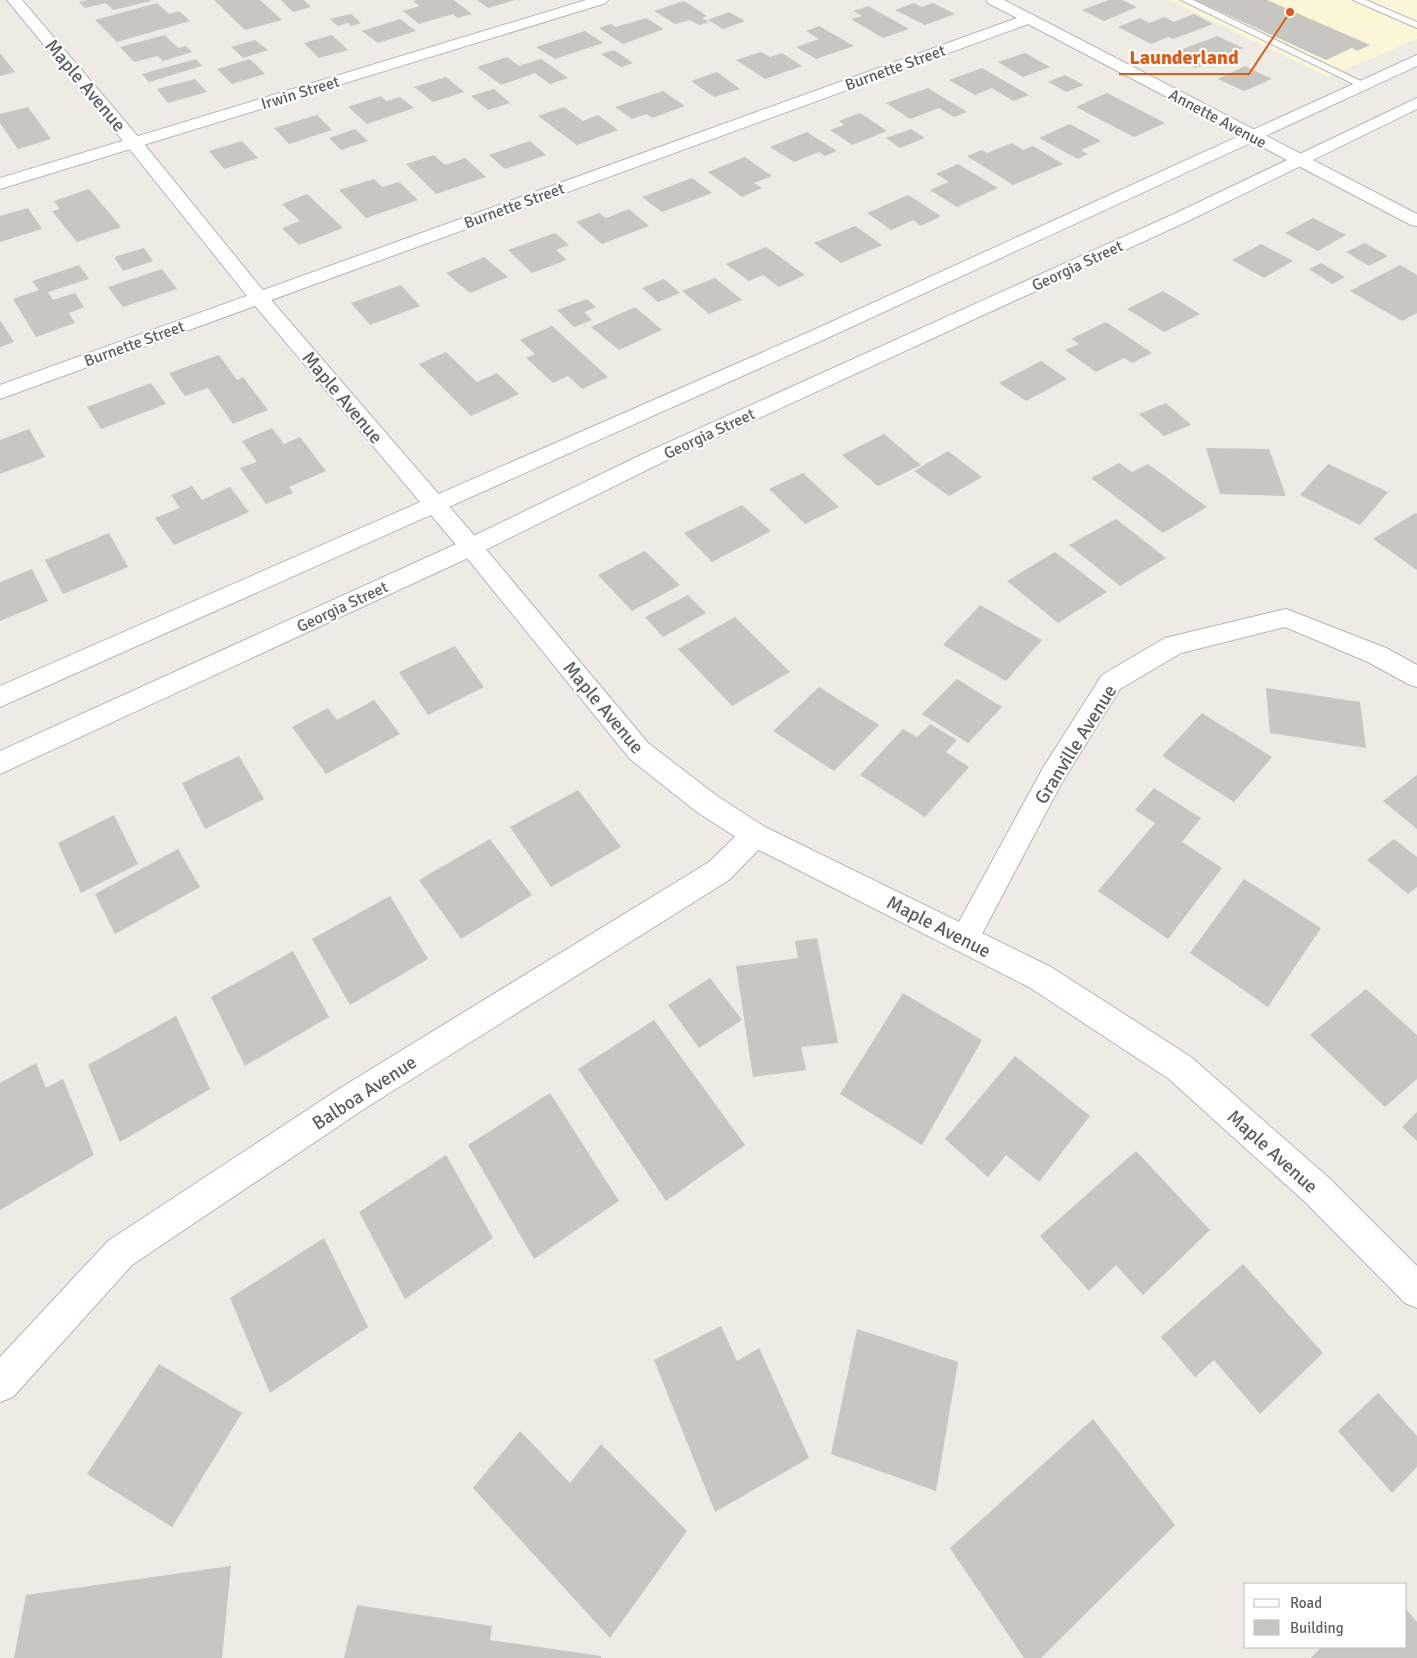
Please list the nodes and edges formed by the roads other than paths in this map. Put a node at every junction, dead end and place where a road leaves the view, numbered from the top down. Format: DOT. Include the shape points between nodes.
graph roads {
  1 [pos="14,0"];
  2 [pos="601,0"];
  3 [pos="993,0"];
  4 [pos="1186,0"];
  5 [pos="1358,0"];
  6 [pos="1029,19"];
  7 [pos="1417,26"];
  8 [pos="1417,60"];
  9 [pos="1364,85"];
  10 [pos="1417,104"];
  11 [pos="1253,136"];
  12 [pos="134,143"];
  13 [pos="1300,160"];
  14 [pos="0,184"];
  15 [pos="1417,221"];
  16 [pos="259,298"];
  17 [pos="0,392"];
  18 [pos="435,505"];
  19 [pos="471,547"];
  20 [pos="1417,677"];
  21 [pos="0,697"];
  22 [pos="0,762"];
  23 [pos="755,835"];
  24 [pos="965,938"];
  25 [pos="1417,1292"];
  26 [pos="0,1384"];
  1 -- 12 [label="street, Maple Avenue"];
  2 -- 12 [label="street, Irwin Street"];
  3 -- 6 [label="street, Annette Avenue"];
  4 -- 9 [label="lane"];
  5 -- 7 [label="lane"];
  6 -- 11 [label="street, Annette Avenue"];
  6 -- 16 [label="street, Burnette Street"];
  8 -- 9 [label="street"];
  9 -- 11 [label="street"];
  10 -- 13 [label="street, Georgia Street"];
  11 -- 13 [label="street, Annette Avenue"];
  11 -- 18 [label="street" via="825,332"];
  12 -- 14 [label="street, Irwin Street"];
  12 -- 16 [label="street, Maple Avenue"];
  13 -- 15 [label="street, Annette Avenue"];
  13 -- 19 [label="street, Georgia Street" via="653,458"];
  16 -- 17 [label="street, Burnette Street"];
  16 -- 18 [label="street, Maple Avenue"];
  18 -- 19 [label="street, Maple Avenue"];
  18 -- 21 [label="street"];
  19 -- 22 [label="street, Georgia Street"];
  19 -- 23 [label="street, Maple Avenue" via="639,751 707,804"];
  20 -- 24 [label="street, Granville Avenue" via="1377,655 1286,618 1174,645 1111,682 1052,776"];
  23 -- 24 [label="street, Maple Avenue"];
  23 -- 26 [label="street, Balboa Avenue" via="719,872 353,1098 120,1253"];
  24 -- 25 [label="street, Maple Avenue" via="1040,977 1180,1068 1316,1190"];
}
